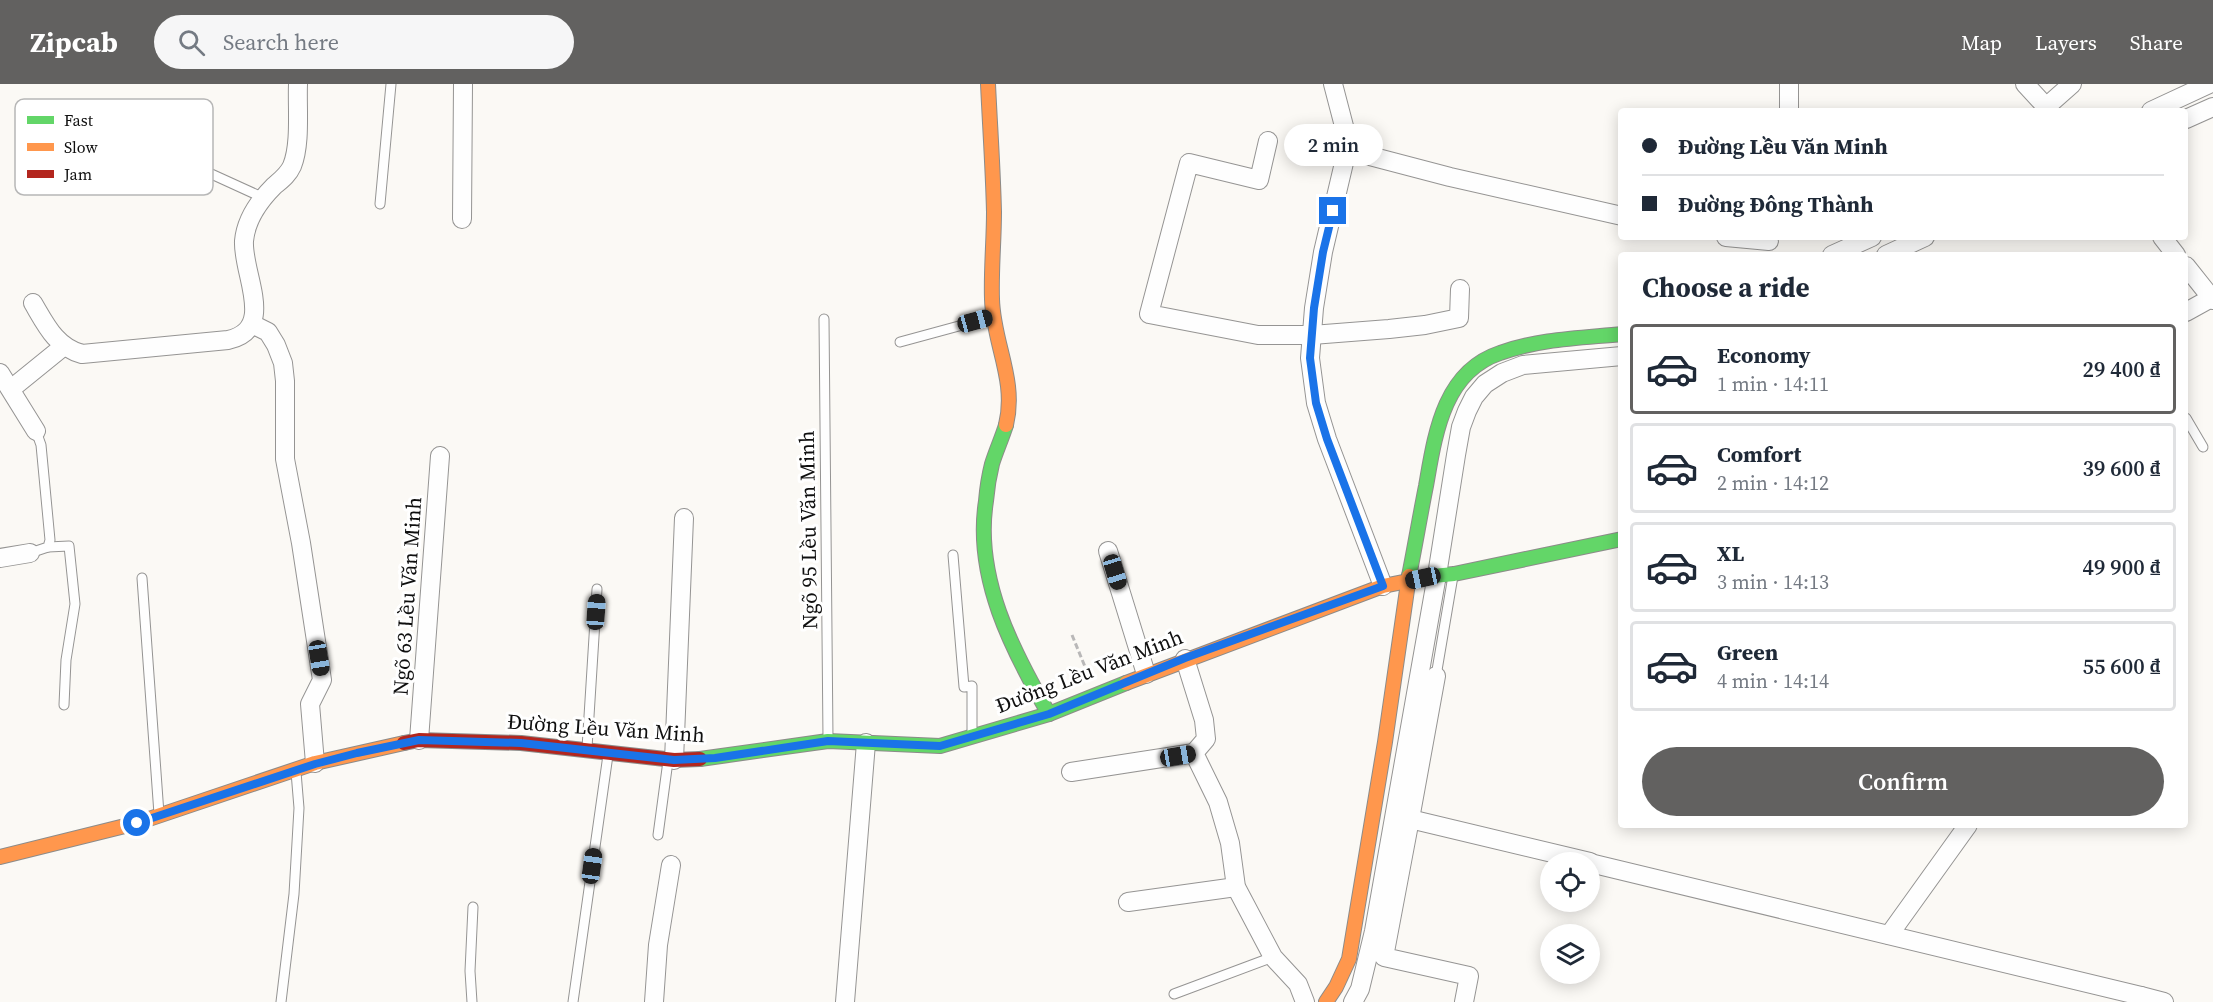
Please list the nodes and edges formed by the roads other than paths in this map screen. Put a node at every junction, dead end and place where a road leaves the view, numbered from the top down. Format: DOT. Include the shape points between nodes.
graph roads {
  1 [pos="298,84"];
  2 [pos="391,84"];
  3 [pos="463,84"];
  4 [pos="988,84"];
  5 [pos="1333,84"];
  6 [pos="1789,84"];
  7 [pos="2025,84"];
  8 [pos="2072,84"];
  9 [pos="2209,84"];
  10 [pos="2213,107"];
  11 [pos="1789,108"];
  12 [pos="2047,108"];
  13 [pos="2049,108"];
  14 [pos="2157,108"];
  15 [pos="2188,118"];
  16 [pos="1268,141"];
  17 [pos="1347,150"];
  18 [pos="213,175"];
  19 [pos="264,198"];
  20 [pos="380,204"];
  21 [pos="1618,215"];
  22 [pos="462,219"];
  23 [pos="1744,240"];
  24 [pos="1865,240"];
  25 [pos="1918,240"];
  26 [pos="2164,240"];
  27 [pos="1769,244"];
  28 [pos="1839,252"];
  29 [pos="1892,252"];
  30 [pos="2174,252"];
  31 [pos="2188,268"];
  32 [pos="1460,289"];
  33 [pos="2212,298"];
  34 [pos="33,303"];
  35 [pos="2188,311"];
  36 [pos="994,316"];
  37 [pos="824,319"];
  38 [pos="252,324"];
  39 [pos="1618,334"];
  40 [pos="1312,336"];
  41 [pos="1578,339"];
  42 [pos="900,342"];
  43 [pos="64,346"];
  44 [pos="1618,356"];
  45 [pos="1580,360"];
  46 [pos="0,373"];
  47 [pos="11,389"];
  48 [pos="2188,421"];
  49 [pos="36,430"];
  50 [pos="2203,447"];
  51 [pos="440,456"];
  52 [pos="684,518"];
  53 [pos="1618,540"];
  54 [pos="48,547"];
  55 [pos="1108,551"];
  56 [pos="30,553"];
  57 [pos="953,555"];
  58 [pos="0,558"];
  59 [pos="1445,574"];
  60 [pos="141,578"];
  61 [pos="1408,581"];
  62 [pos="1383,586"];
  63 [pos="597,589"];
  64 [pos="1185,658"];
  65 [pos="1146,674"];
  66 [pos="1436,676"];
  67 [pos="64,705"];
  68 [pos="1049,714"];
  69 [pos="972,737"];
  70 [pos="419,740"];
  71 [pos="828,741"];
  72 [pos="866,743"];
  73 [pos="587,750"];
  74 [pos="608,753"];
  75 [pos="1194,753"];
  76 [pos="671,759"];
  77 [pos="315,764"];
  78 [pos="296,770"];
  79 [pos="1071,772"];
  80 [pos="159,816"];
  81 [pos="1410,819"];
  82 [pos="1966,828"];
  83 [pos="657,835"];
  84 [pos="1545,852"];
  85 [pos="0,857"];
  86 [pos="671,865"];
  87 [pos="1600,865"];
  88 [pos="1236,887"];
  89 [pos="1128,902"];
  90 [pos="473,907"];
  91 [pos="1889,935"];
  92 [pos="1273,957"];
  93 [pos="1174,994"];
  94 [pos="2140,999"];
  95 [pos="281,1002"];
  96 [pos="472,1002"];
  97 [pos="573,1002"];
  98 [pos="654,1002"];
  99 [pos="845,1002"];
  100 [pos="1305,1002"];
  101 [pos="1326,1002"];
  102 [pos="1353,1002"];
  103 [pos="1464,1002"];
  104 [pos="2164,1002"];
  1 -- 19 [label="street" via="292,166"];
  2 -- 20 [label="lane"];
  3 -- 22 [label="street"];
  4 -- 36 [label="street"];
  5 -- 17 [label="street"];
  6 -- 11 [label="street"];
  7 -- 12 [label="street"];
  8 -- 13 [label="street"];
  9 -- 14 [label="street"];
  10 -- 15 [label="street"];
  16 -- 40 [label="street" via="1259,180 1189,163 1149,314 1258,335"];
  17 -- 21 [label="street"];
  17 -- 40 [label="street" via="1323,252"];
  18 -- 19 [label="lane"];
  19 -- 38 [label="street" via="247,223 244,243 254,301"];
  23 -- 27 [label="street"];
  24 -- 28 [label="street"];
  25 -- 29 [label="street"];
  26 -- 30 [label="street"];
  31 -- 33 [label="street"];
  32 -- 40 [label="street" via="1459,318"];
  33 -- 35 [label="street"];
  34 -- 43 [label="street"];
  36 -- 42 [label="lane"];
  36 -- 68 [label="street" via="1008,376 1010,408 985,504 985,558 992,592 1009,637"];
  37 -- 71 [label="lane, Ngõ 95 Lều Văn Minh"];
  38 -- 43 [label="street" via="239,337 228,340 82,354"];
  38 -- 77 [label="street" via="268,332 283,363 285,459 322,680 310,704"];
  39 -- 41 [label="street"];
  40 -- 62 [label="street" via="1310,358 1316,403"];
  41 -- 45 [label="street"];
  41 -- 61 [label="street" via="1499,353 1477,364 1459,382 1437,426"];
  43 -- 47 [label="street"];
  44 -- 45 [label="street"];
  45 -- 59 [label="street" via="1523,365 1485,384 1474,397 1461,427"];
  46 -- 47 [label="street"];
  47 -- 49 [label="street"];
  48 -- 50 [label="lane"];
  49 -- 54 [label="lane" via="41,445"];
  51 -- 70 [label="street, Ngõ 63 Lều Văn Minh"];
  52 -- 76 [label="street"];
  53 -- 59 [label="street, Đường Lều Văn Minh"];
  54 -- 56 [label="lane"];
  54 -- 67 [label="lane" via="69,546 75,604"];
  55 -- 65 [label="street"];
  56 -- 58 [label="street"];
  57 -- 69 [label="lane" via="964,687 972,686"];
  59 -- 61 [label="street, Đường Lều Văn Minh"];
  59 -- 66 [label="lane"];
  59 -- 102 [label="street" via="1374,931 1360,989"];
  60 -- 80 [label="lane"];
  61 -- 62 [label="street, Đường Lều Văn Minh"];
  61 -- 101 [label="street" via="1349,959"];
  62 -- 64 [label="street, Đường Lều Văn Minh"];
  63 -- 73 [label="lane"];
  64 -- 65 [label="street, Đường Lều Văn Minh"];
  64 -- 75 [label="street" via="1206,739"];
  65 -- 68 [label="street, Đường Lều Văn Minh"];
  66 -- 81 [label="street"];
  68 -- 69 [label="street, Đường Lều Văn Minh"];
  69 -- 72 [label="street, Đường Lều Văn Minh" via="940,746"];
  70 -- 73 [label="street, Đường Lều Văn Minh" via="521,743"];
  70 -- 77 [label="street, Đường Lều Văn Minh"];
  71 -- 72 [label="street, Đường Lều Văn Minh"];
  71 -- 76 [label="street, Đường Lều Văn Minh" via="715,758"];
  72 -- 99 [label="street"];
  73 -- 74 [label="street, Đường Lều Văn Minh"];
  74 -- 76 [label="street, Đường Lều Văn Minh"];
  74 -- 97 [label="lane"];
  75 -- 79 [label="street"];
  75 -- 88 [label="street" via="1218,802 1230,843"];
  76 -- 83 [label="lane"];
  77 -- 78 [label="street, Đường Lều Văn Minh"];
  78 -- 80 [label="street, Đường Lều Văn Minh"];
  78 -- 95 [label="lane" via="294,894"];
  80 -- 85 [label="street, Đường Lều Văn Minh"];
  81 -- 84 [label="street"];
  81 -- 103 [label="street" via="1384,957 1469,976"];
  82 -- 91 [label="street"];
  86 -- 98 [label="street" via="658,945"];
  87 -- 91 [label="street"];
  88 -- 89 [label="street"];
  88 -- 92 [label="street"];
  90 -- 96 [label="lane"];
  91 -- 94 [label="street"];
  92 -- 93 [label="lane"];
  92 -- 100 [label="street" via="1298,984"];
  94 -- 104 [label="street"];
}
